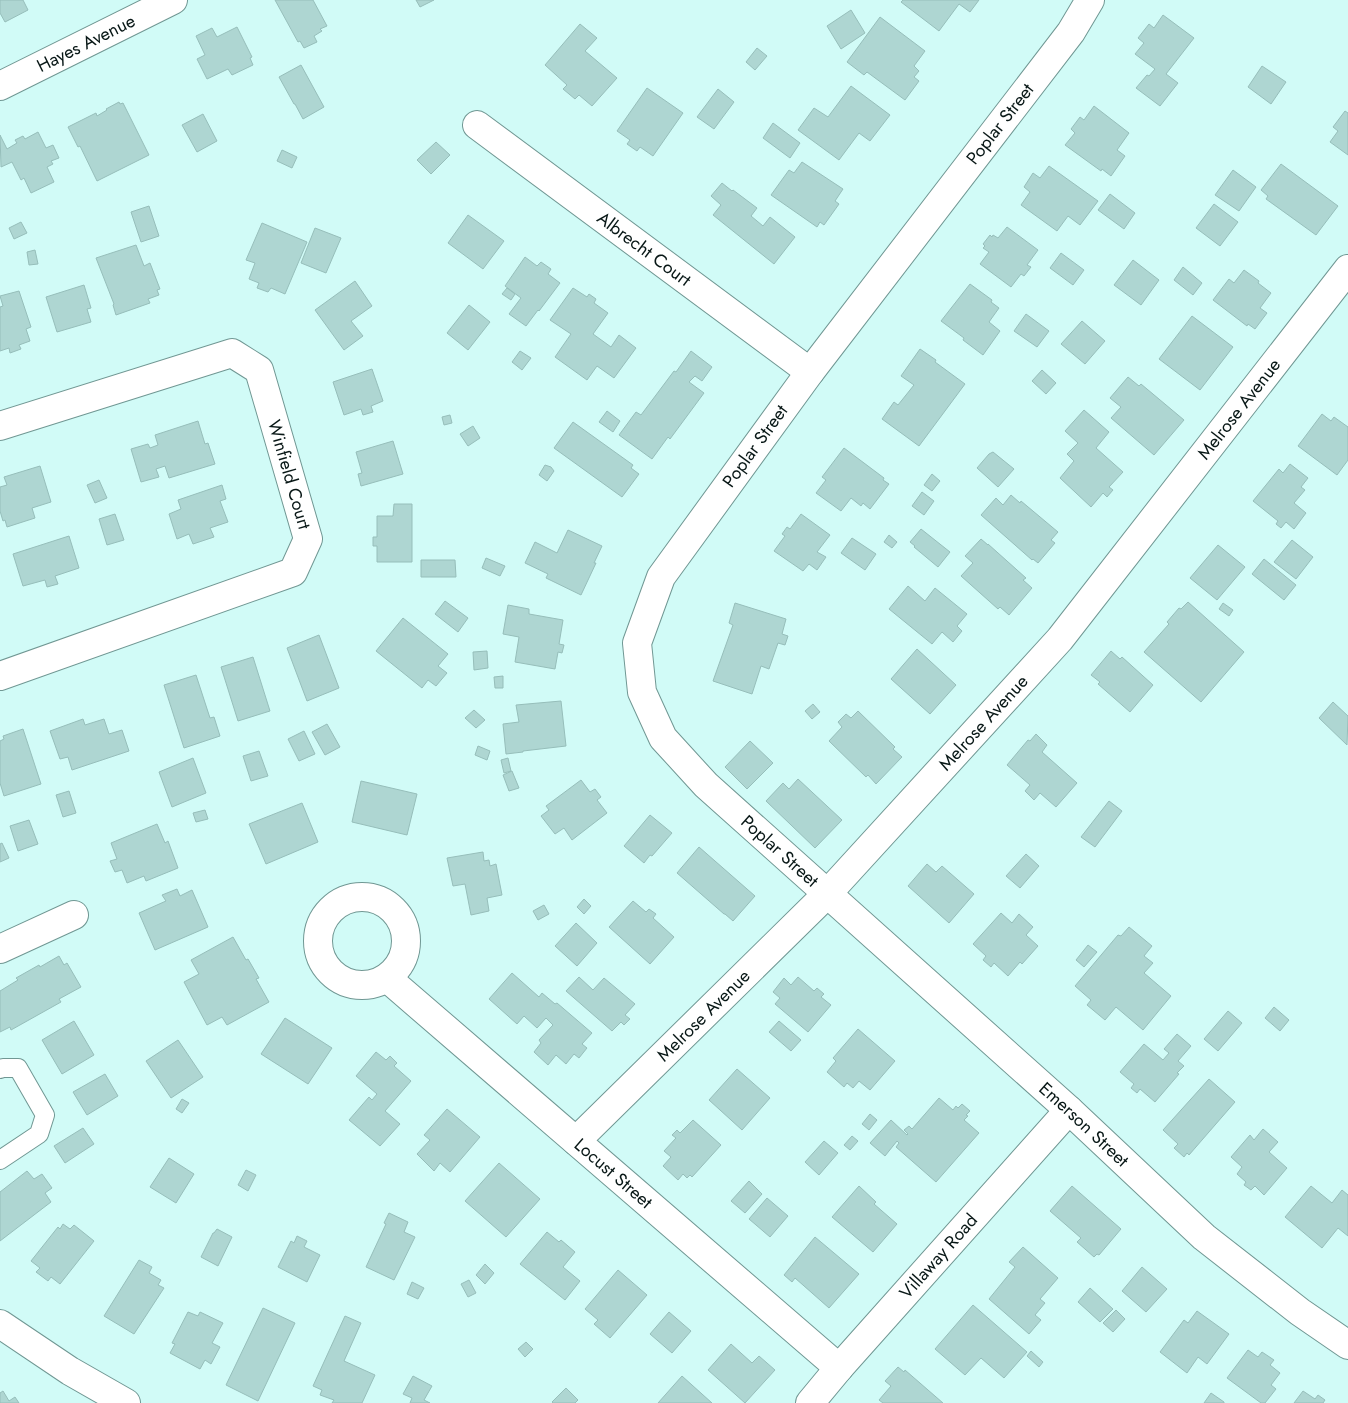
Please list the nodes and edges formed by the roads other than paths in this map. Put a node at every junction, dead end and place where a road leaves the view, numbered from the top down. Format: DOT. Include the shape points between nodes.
graph roads {
  1 [pos="173,0"];
  2 [pos="1090,0"];
  3 [pos="0,86"];
  4 [pos="477,125"];
  5 [pos="1348,269"];
  6 [pos="810,372"];
  7 [pos="0,426"];
  8 [pos="0,676"];
  9 [pos="828,894"];
  10 [pos="74,915"];
  11 [pos="0,949"];
  12 [pos="387,978"];
  13 [pos="0,1069"];
  14 [pos="1069,1110"];
  15 [pos="576,1141"];
  16 [pos="0,1160"];
  17 [pos="0,1324"];
  18 [pos="1348,1345"];
  19 [pos="838,1368"];
  20 [pos="126,1403"];
  21 [pos="810,1403"];
  1 -- 3 [label="street, Hayes Avenue"];
  2 -- 6 [label="street, Poplar Street" via="1071,32"];
  4 -- 6 [label="street, Albrecht Court"];
  5 -- 9 [label="street, Melrose Avenue" via="1060,639"];
  6 -- 9 [label="street, Poplar Street" via="661,576 637,643 642,692 663,738 706,785"];
  7 -- 8 [label="street, Winfield Court" via="232,352 259,370 308,538 293,572"];
  9 -- 14 [label="street, Emerson Street"];
  9 -- 15 [label="street, Melrose Avenue"];
  10 -- 11 [label="street"];
  12 -- 15 [label="street, Locust Street"];
  13 -- 16 [label="lane" via="18,1068 45,1115 39,1134"];
  14 -- 18 [label="street, Emerson Street" via="1204,1237"];
  14 -- 19 [label="street, Villaway Road"];
  15 -- 19 [label="street, Locust Street"];
  17 -- 20 [label="street" via="70,1371"];
  19 -- 21 [label="street, Villaway Road"];
}
